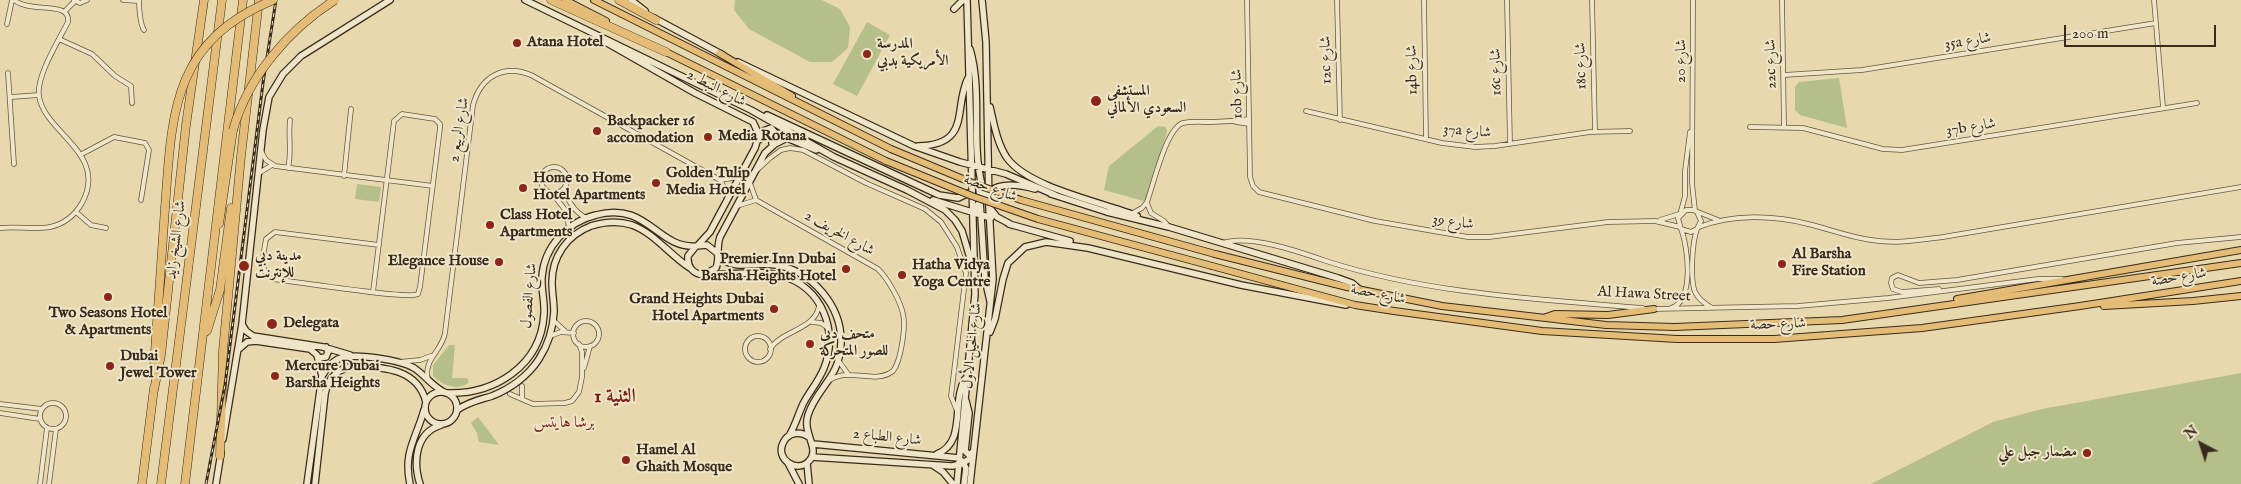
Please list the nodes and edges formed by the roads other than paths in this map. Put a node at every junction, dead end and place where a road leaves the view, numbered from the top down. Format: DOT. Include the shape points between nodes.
graph roads {
  1 [pos="13,0"];
  2 [pos="75,0"];
  3 [pos="88,0"];
  4 [pos="123,0"];
  5 [pos="200,0"];
  6 [pos="204,0"];
  7 [pos="222,0"];
  8 [pos="243,0"];
  9 [pos="259,0"];
  10 [pos="273,0"];
  11 [pos="335,0"];
  12 [pos="390,0"];
  13 [pos="525,0"];
  14 [pos="551,0"];
  15 [pos="565,0"];
  16 [pos="594,0"];
  17 [pos="619,0"];
  18 [pos="631,0"];
  19 [pos="965,0"];
  20 [pos="982,0"];
  21 [pos="1247,0"];
  22 [pos="1337,0"];
  23 [pos="1424,0"];
  24 [pos="1507,0"];
  25 [pos="1592,0"];
  26 [pos="1693,0"];
  27 [pos="1782,0"];
  28 [pos="2154,0"];
  29 [pos="139,1"];
  30 [pos="954,9"];
  31 [pos="66,10"];
  32 [pos="656,20"];
  33 [pos="572,21"];
  34 [pos="2156,22"];
  35 [pos="7,24"];
  36 [pos="199,27"];
  37 [pos="144,30"];
  38 [pos="60,39"];
  39 [pos="966,40"];
  40 [pos="666,52"];
  41 [pos="719,53"];
  42 [pos="8,73"];
  43 [pos="1784,75"];
  44 [pos="969,76"];
  45 [pos="39,95"];
  46 [pos="988,96"];
  47 [pos="11,97"];
  48 [pos="132,103"];
  49 [pos="2197,103"];
  50 [pos="808,106"];
  51 [pos="2163,107"];
  52 [pos="351,109"];
  53 [pos="751,110"];
  54 [pos="1306,111"];
  55 [pos="290,120"];
  56 [pos="1340,120"];
  57 [pos="1249,122"];
  58 [pos="1692,122"];
  59 [pos="1750,127"];
  60 [pos="1784,127"];
  61 [pos="1630,130"];
  62 [pos="1595,131"];
  63 [pos="1426,139"];
  64 [pos="1510,144"];
  65 [pos="914,146"];
  66 [pos="755,148"];
  67 [pos="260,149"];
  68 [pos="766,153"];
  69 [pos="80,155"];
  70 [pos="241,156"];
  71 [pos="834,156"];
  72 [pos="14,164"];
  73 [pos="273,165"];
  74 [pos="972,165"];
  75 [pos="979,166"];
  76 [pos="288,168"];
  77 [pos="988,169"];
  78 [pos="755,172"];
  79 [pos="344,176"];
  80 [pos="257,177"];
  81 [pos="739,177"];
  82 [pos="387,180"];
  83 [pos="720,180"];
  84 [pos="750,182"];
  85 [pos="980,184"];
  86 [pos="566,185"];
  87 [pos="433,186"];
  88 [pos="1253,186"];
  89 [pos="2241,187"];
  90 [pos="907,190"];
  91 [pos="973,190"];
  92 [pos="552,193"];
  93 [pos="987,195"];
  94 [pos="1054,195"];
  95 [pos="729,196"];
  96 [pos="141,200"];
  97 [pos="756,200"];
  98 [pos="980,202"];
  99 [pos="1147,202"];
  100 [pos="989,206"];
  101 [pos="736,207"];
  102 [pos="76,212"];
  103 [pos="1696,212"];
  104 [pos="1131,214"];
  105 [pos="1680,214"];
  106 [pos="973,215"];
  107 [pos="981,215"];
  108 [pos="586,218"];
  109 [pos="990,218"];
  110 [pos="1721,220"];
  111 [pos="1655,221"];
  112 [pos="1158,224"];
  113 [pos="1012,225"];
  114 [pos="1169,227"];
  115 [pos="0,228"];
  116 [pos="106,228"];
  117 [pos="569,228"];
  118 [pos="1681,228"];
  119 [pos="1698,228"];
  120 [pos="2241,237"];
  121 [pos="214,240"];
  122 [pos="1223,243"];
  123 [pos="379,245"];
  124 [pos="697,246"];
  125 [pos="1088,248"];
  126 [pos="2241,250"];
  127 [pos="717,254"];
  128 [pos="2241,263"];
  129 [pos="690,268"];
  130 [pos="973,268"];
  131 [pos="709,274"];
  132 [pos="2068,280"];
  133 [pos="2241,281"];
  134 [pos="1949,289"];
  135 [pos="1360,290"];
  136 [pos="373,292"];
  137 [pos="2241,296"];
  138 [pos="990,302"];
  139 [pos="820,304"];
  140 [pos="1355,305"];
  141 [pos="2080,306"];
  142 [pos="1712,308"];
  143 [pos="1657,309"];
  144 [pos="1917,309"];
  145 [pos="1544,318"];
  146 [pos="553,320"];
  147 [pos="810,323"];
  148 [pos="242,324"];
  149 [pos="830,329"];
  150 [pos="565,331"];
  151 [pos="574,333"];
  152 [pos="549,336"];
  153 [pos="988,336"];
  154 [pos="204,337"];
  155 [pos="781,337"];
  156 [pos="765,338"];
  157 [pos="579,344"];
  158 [pos="590,346"];
  159 [pos="326,347"];
  160 [pos="770,349"];
  161 [pos="238,351"];
  162 [pos="433,355"];
  163 [pos="354,356"];
  164 [pos="318,358"];
  165 [pos="838,360"];
  166 [pos="398,362"];
  167 [pos="582,370"];
  168 [pos="848,374"];
  169 [pos="322,376"];
  170 [pos="966,377"];
  171 [pos="830,380"];
  172 [pos="429,381"];
  173 [pos="522,386"];
  174 [pos="154,390"];
  175 [pos="445,393"];
  176 [pos="510,394"];
  177 [pos="522,398"];
  178 [pos="965,399"];
  179 [pos="0,404"];
  180 [pos="425,404"];
  181 [pos="42,409"];
  182 [pos="457,410"];
  183 [pos="957,411"];
  184 [pos="0,413"];
  185 [pos="40,419"];
  186 [pos="443,424"];
  187 [pos="47,428"];
  188 [pos="56,429"];
  189 [pos="789,436"];
  190 [pos="809,437"];
  191 [pos="813,444"];
  192 [pos="851,447"];
  193 [pos="973,455"];
  194 [pos="220,456"];
  195 [pos="934,456"];
  196 [pos="812,457"];
  197 [pos="849,459"];
  198 [pos="960,462"];
  199 [pos="788,463"];
  200 [pos="807,463"];
  201 [pos="930,464"];
  202 [pos="957,474"];
  203 [pos="965,481"];
  204 [pos="40,484"];
  205 [pos="49,484"];
  206 [pos="142,484"];
  207 [pos="161,484"];
  208 [pos="185,484"];
  209 [pos="216,484"];
  210 [pos="307,484"];
  211 [pos="315,484"];
  212 [pos="410,484"];
  213 [pos="420,484"];
  214 [pos="799,484"];
  215 [pos="809,484"];
  216 [pos="955,484"];
  217 [pos="970,484"];
  1 -- 31 [label="street" via="26,6 56,3"];
  1 -- 35 [label="street"];
  2 -- 3 [label="street" via="82,3"];
  2 -- 31 [label="street"];
  4 -- 29 [label="street"];
  5 -- 36 [label="highway"];
  6 -- 36 [label="highway"];
  7 -- 207 [label="highway, شارع الشيخ زايد"];
  8 -- 121 [label="highway"];
  9 -- 70 [label="highway"];
  10 -- 174 [label="highway, bridge" via="246,13 207,45 190,70 173,117"];
  11 -- 121 [label="highway, bridge" via="304,24 261,71 244,99 232,130 222,215"];
  12 -- 67 [label="main road" via="316,44 291,64 267,104"];
  13 -- 33 [label="main road"];
  14 -- 40 [label="highway"];
  15 -- 40 [label="main road, شارع حصة"];
  16 -- 50 [label="main road, شارع حصة"];
  17 -- 32 [label="highway"];
  18 -- 32 [label="main road"];
  19 -- 30 [label="main road"];
  19 -- 39 [label="main road, شارع الخيل الأول"];
  20 -- 46 [label="main road, شارع الخيل الأول"];
  21 -- 57 [label="street, 10b شارع"];
  22 -- 56 [label="street, 12c شارع"];
  23 -- 63 [label="street, 14b شارع"];
  24 -- 64 [label="street, 16c شارع"];
  25 -- 62 [label="street, 18c شارع"];
  26 -- 58 [label="street, شارع 20"];
  27 -- 43 [label="street, 22c شارع"];
  28 -- 34 [label="street"];
  29 -- 37 [label="street" via="142,11 140,22"];
  31 -- 38 [label="street" via="68,22"];
  32 -- 41 [label="main road"];
  33 -- 53 [label="main road"];
  33 -- 66 [label="main road, شارع النبط 2" via="646,66 753,122 759,135"];
  34 -- 43 [label="street, 35a شارع" via="1862,70"];
  34 -- 51 [label="street"];
  36 -- 174 [label="highway"];
  38 -- 45 [label="street" via="41,78"];
  38 -- 48 [label="street" via="92,54 131,86"];
  39 -- 44 [label="main road, شارع الخيل الأول"];
  39 -- 75 [label="main road" via="975,72"];
  40 -- 140 [label="main road, شارع حصة, bridge" via="886,161 972,196 1031,217"];
  41 -- 50 [label="main road"];
  41 -- 65 [label="main road"];
  42 -- 47 [label="street"];
  43 -- 60 [label="street, 22c شارع"];
  44 -- 65 [label="main road" via="961,115 954,131 936,144"];
  44 -- 74 [label="main road, شارع الخيل الأول"];
  45 -- 47 [label="street"];
  45 -- 69 [label="street" via="44,110"];
  46 -- 77 [label="main road, شارع الخيل الأول"];
  46 -- 104 [label="main road" via="1000,145 1018,169 1036,180"];
  47 -- 72 [label="street"];
  49 -- 51 [label="street, 37b شارع"];
  50 -- 135 [label="main road, شارع حصة, bridge" via="891,149 1021,200"];
  51 -- 60 [label="street, 37b شارع" via="1902,150 1882,149 1812,130"];
  52 -- 79 [label="street"];
  53 -- 71 [label="main road"];
  53 -- 91 [label="main road" via="791,125 939,195 958,198"];
  54 -- 56 [label="street, 37a شارع"];
  55 -- 76 [label="street"];
  56 -- 63 [label="street, 37a شارع"];
  57 -- 88 [label="street, 10b شارع"];
  57 -- 99 [label="street" via="1187,122 1176,128"];
  58 -- 103 [label="street, شارع 20" via="1692,190"];
  58 -- 105 [label="street, شارع 20" via="1685,165 1685,196"];
  59 -- 60 [label="street, 37b شارع"];
  61 -- 62 [label="street, 37a شارع"];
  62 -- 64 [label="street, 37a شارع"];
  63 -- 64 [label="street, 37a شارع" via="1475,147"];
  65 -- 74 [label="main road"];
  66 -- 68 [label="main road" via="762,131 774,129 777,138"];
  66 -- 81 [label="main road"];
  67 -- 73 [label="street"];
  67 -- 80 [label="main road"];
  68 -- 71 [label="main road" via="787,138"];
  68 -- 78 [label="main road"];
  69 -- 96 [label="street" via="114,138 145,143 149,150"];
  69 -- 102 [label="street" via="88,184 84,200"];
  70 -- 154 [label="highway" via="218,300"];
  70 -- 194 [label="highway" via="222,351"];
  71 -- 90 [label="main road"];
  73 -- 76 [label="street"];
  73 -- 80 [label="street" via="262,170"];
  74 -- 75 [label="main road"];
  74 -- 85 [label="main road"];
  74 -- 91 [label="main road, شارع الخيل الأول"];
  75 -- 77 [label="main road"];
  75 -- 85 [label="main road"];
  76 -- 79 [label="street"];
  77 -- 85 [label="main road"];
  77 -- 93 [label="main road, شارع الخيل الأول"];
  77 -- 94 [label="main road"];
  78 -- 84 [label="main road"];
  78 -- 183 [label="street" via="781,150 803,150 925,210 941,222 957,247 966,273 951,396"];
  79 -- 82 [label="street"];
  80 -- 148 [label="main road"];
  81 -- 83 [label="street"];
  81 -- 95 [label="main road"];
  82 -- 87 [label="street"];
  82 -- 87 [label="street" via="394,121 404,114 435,119 440,124"];
  82 -- 123 [label="street"];
  83 -- 95 [label="street"];
  83 -- 162 [label="street, شارع الربيع 2" via="531,76 513,70 494,74 482,85 473,105 445,333 441,346"];
  84 -- 97 [label="street"];
  84 -- 101 [label="main road"];
  85 -- 91 [label="main road"];
  85 -- 93 [label="main road"];
  85 -- 98 [label="main road"];
  86 -- 92 [label="street" via="559,192"];
  86 -- 92 [label="street" via="562,170 548,169 541,182 544,189"];
  86 -- 108 [label="street" via="573,207"];
  87 -- 136 [label="street" via="418,294 411,297"];
  88 -- 111 [label="street, شارع 39" via="1262,193 1336,212 1468,237 1586,223"];
  89 -- 110 [label="street" via="1904,241 1861,239 1787,219"];
  90 -- 106 [label="main road"];
  90 -- 130 [label="main road" via="945,210 955,220 965,237"];
  91 -- 106 [label="main road, شارع الخيل الأول"];
  92 -- 117 [label="street" via="566,211"];
  93 -- 94 [label="main road" via="995,187 1010,184"];
  93 -- 98 [label="main road"];
  93 -- 100 [label="main road, شارع الخيل الأول"];
  94 -- 112 [label="main road"];
  95 -- 124 [label="main road" via="710,232"];
  97 -- 101 [label="street"];
  97 -- 168 [label="street, شارع الخريف 2" via="875,267 886,279 903,316 898,363 885,376"];
  98 -- 106 [label="main road"];
  98 -- 107 [label="main road"];
  99 -- 104 [label="street"];
  99 -- 114 [label="street" via="1151,214"];
  100 -- 109 [label="main road, شارع الخيل الأول"];
  100 -- 113 [label="main road" via="997,217"];
  101 -- 127 [label="main road" via="720,237"];
  102 -- 115 [label="street" via="49,228"];
  102 -- 116 [label="street" via="91,225"];
  103 -- 105 [label="street" via="1688,209"];
  103 -- 110 [label="street"];
  103 -- 119 [label="street" via="1701,220"];
  104 -- 112 [label="main road"];
  105 -- 111 [label="street, شارع 39"];
  105 -- 118 [label="street"];
  106 -- 107 [label="main road"];
  106 -- 130 [label="main road, شارع الخيل الأول"];
  107 -- 109 [label="main road"];
  107 -- 138 [label="main road" via="985,279"];
  108 -- 117 [label="main road, شارع الفصول"];
  108 -- 124 [label="main road, شارع الفصول" via="614,212 632,215 672,242"];
  109 -- 113 [label="main road"];
  109 -- 138 [label="main road, شارع الخيل الأول" via="993,279"];
  110 -- 119 [label="street"];
  111 -- 118 [label="street, شارع 39"];
  112 -- 114 [label="main road"];
  113 -- 125 [label="main road"];
  114 -- 122 [label="main road"];
  117 -- 175 [label="main road, شارع الفصول" via="555,242 546,258 542,275 543,325 526,361 496,385"];
  118 -- 119 [label="street" via="1691,232"];
  118 -- 143 [label="street" via="1687,288 1680,303"];
  119 -- 142 [label="street" via="1693,244 1694,286 1701,300"];
  120 -- 134 [label="street" via="2177,243 1919,284 1898,275 1891,283 1893,289 1902,292"];
  121 -- 154 [label="highway"];
  122 -- 135 [label="main road" via="1346,280"];
  122 -- 143 [label="street, Al Hawa Street" via="1241,239 1297,251 1394,279 1456,290"];
  123 -- 136 [label="street"];
  123 -- 136 [label="street" via="275,232 268,237 265,250 263,268 270,278"];
  124 -- 127 [label="main road" via="707,245"];
  124 -- 129 [label="main road" via="688,256"];
  125 -- 140 [label="main road" via="1268,290"];
  125 -- 153 [label="main road" via="1046,242 1032,244 1019,252 1005,270 996,319"];
  126 -- 132 [label="main road, شارع حصة"];
  127 -- 131 [label="main road" via="718,264"];
  127 -- 165 [label="main road" via="736,266 783,266 813,282 837,317 841,342"];
  128 -- 144 [label="main road, شارع حصة"];
  129 -- 131 [label="main road" via="700,275"];
  129 -- 146 [label="main road, شارع الفصول" via="632,225 609,222 591,226 571,239 556,258 552,275"];
  130 -- 170 [label="main road, شارع الخيل الأول" via="973,318"];
  131 -- 139 [label="main road" via="780,275 801,285"];
  132 -- 134 [label="street, Al Hawa Street" via="2048,278"];
  132 -- 144 [label="main road, شارع حصة"];
  133 -- 141 [label="main road, شارع حصة"];
  134 -- 142 [label="street, Al Hawa Street" via="1798,306"];
  135 -- 145 [label="main road, شارع حصة" via="1442,306"];
  137 -- 141 [label="main road" via="2164,304"];
  138 -- 153 [label="main road, شارع الخيل الأول"];
  139 -- 147 [label="street"];
  139 -- 149 [label="main road"];
  140 -- 141 [label="main road, شارع حصة" via="1551,332 1711,340 1893,331"];
  142 -- 143 [label="street, Al Hawa Street"];
  143 -- 145 [label="main road" via="1608,315 1556,314"];
  144 -- 145 [label="main road, شارع حصة" via="1842,320 1708,327 1606,325"];
  146 -- 150 [label="street"];
  146 -- 152 [label="main road, شارع الفصول"];
  147 -- 149 [label="street" via="821,323"];
  147 -- 155 [label="street"];
  148 -- 159 [label="main road" via="253,336"];
  148 -- 161 [label="main road"];
  149 -- 189 [label="main road" via="830,350 825,367"];
  150 -- 151 [label="street"];
  150 -- 152 [label="street"];
  151 -- 157 [label="street"];
  151 -- 158 [label="street" via="580,322 594,324 599,336"];
  152 -- 182 [label="main road, شارع الفصول" via="539,358 517,382"];
  153 -- 193 [label="main road, شارع الخيل الأول"];
  154 -- 208 [label="highway"];
  155 -- 156 [label="street"];
  155 -- 160 [label="street"];
  156 -- 160 [label="street"];
  156 -- 160 [label="street" via="750,339 745,346 746,355 760,361 767,357"];
  157 -- 158 [label="street"];
  157 -- 167 [label="street"];
  158 -- 167 [label="street"];
  159 -- 163 [label="main road"];
  159 -- 164 [label="main road" via="327,355"];
  161 -- 164 [label="main road" via="247,342 256,341 310,349"];
  161 -- 194 [label="main road"];
  162 -- 166 [label="street"];
  162 -- 172 [label="street, شارع الربيع 2" via="427,370"];
  163 -- 166 [label="main road"];
  163 -- 169 [label="main road" via="338,359"];
  164 -- 169 [label="main road"];
  165 -- 168 [label="street"];
  165 -- 171 [label="main road"];
  166 -- 172 [label="main road" via="415,369"];
  167 -- 177 [label="street" via="579,392 568,402 533,404"];
  168 -- 171 [label="street, شارع الخريف 2"];
  169 -- 210 [label="main road"];
  170 -- 178 [label="main road, شارع الخيل الأول"];
  170 -- 183 [label="main road" via="960,389"];
  171 -- 190 [label="main road" via="808,414"];
  172 -- 175 [label="main road"];
  173 -- 177 [label="street"];
  174 -- 206 [label="highway"];
  175 -- 180 [label="main road" via="431,395"];
  175 -- 182 [label="main road" via="456,402"];
  176 -- 177 [label="street"];
  178 -- 193 [label="main road" via="969,413 965,452"];
  178 -- 198 [label="main road, شارع الخيل الأول"];
  179 -- 181 [label="street"];
  180 -- 186 [label="main road" via="428,418"];
  180 -- 211 [label="main road" via="421,388 405,373 362,367 341,370 330,380 324,394"];
  180 -- 212 [label="main road" via="409,451"];
  181 -- 185 [label="street"];
  181 -- 188 [label="street" via="54,403 65,410 65,423"];
  182 -- 186 [label="main road" via="450,421"];
  183 -- 195 [label="main road" via="953,441"];
  184 -- 185 [label="street"];
  185 -- 187 [label="street"];
  186 -- 213 [label="main road" via="430,430 421,441 417,460"];
  187 -- 188 [label="street"];
  187 -- 204 [label="street"];
  188 -- 205 [label="street"];
  189 -- 190 [label="main road" via="799,433"];
  189 -- 199 [label="main road" via="781,450"];
  190 -- 191 [label="main road"];
  191 -- 192 [label="main road, شارع الطباع 2"];
  191 -- 196 [label="main road"];
  192 -- 195 [label="main road, شارع الطباع 2"];
  192 -- 197 [label="main road" via="846,454"];
  193 -- 198 [label="main road"];
  193 -- 217 [label="main road, شارع الخيل الأول"];
  194 -- 209 [label="main road"];
  195 -- 198 [label="main road, شارع الطباع 2"];
  196 -- 197 [label="main road, شارع الطباع 2"];
  196 -- 200 [label="main road"];
  197 -- 201 [label="main road, شارع الطباع 2"];
  198 -- 201 [label="main road, شارع الطباع 2"];
  198 -- 202 [label="main road, شارع الخيل الأول"];
  198 -- 203 [label="main road"];
  199 -- 200 [label="main road" via="796,466"];
  199 -- 214 [label="main road"];
  200 -- 215 [label="main road"];
  201 -- 216 [label="main road"];
  202 -- 203 [label="main road" via="962,471"];
  202 -- 216 [label="main road, شارع الخيل الأول"];
}
